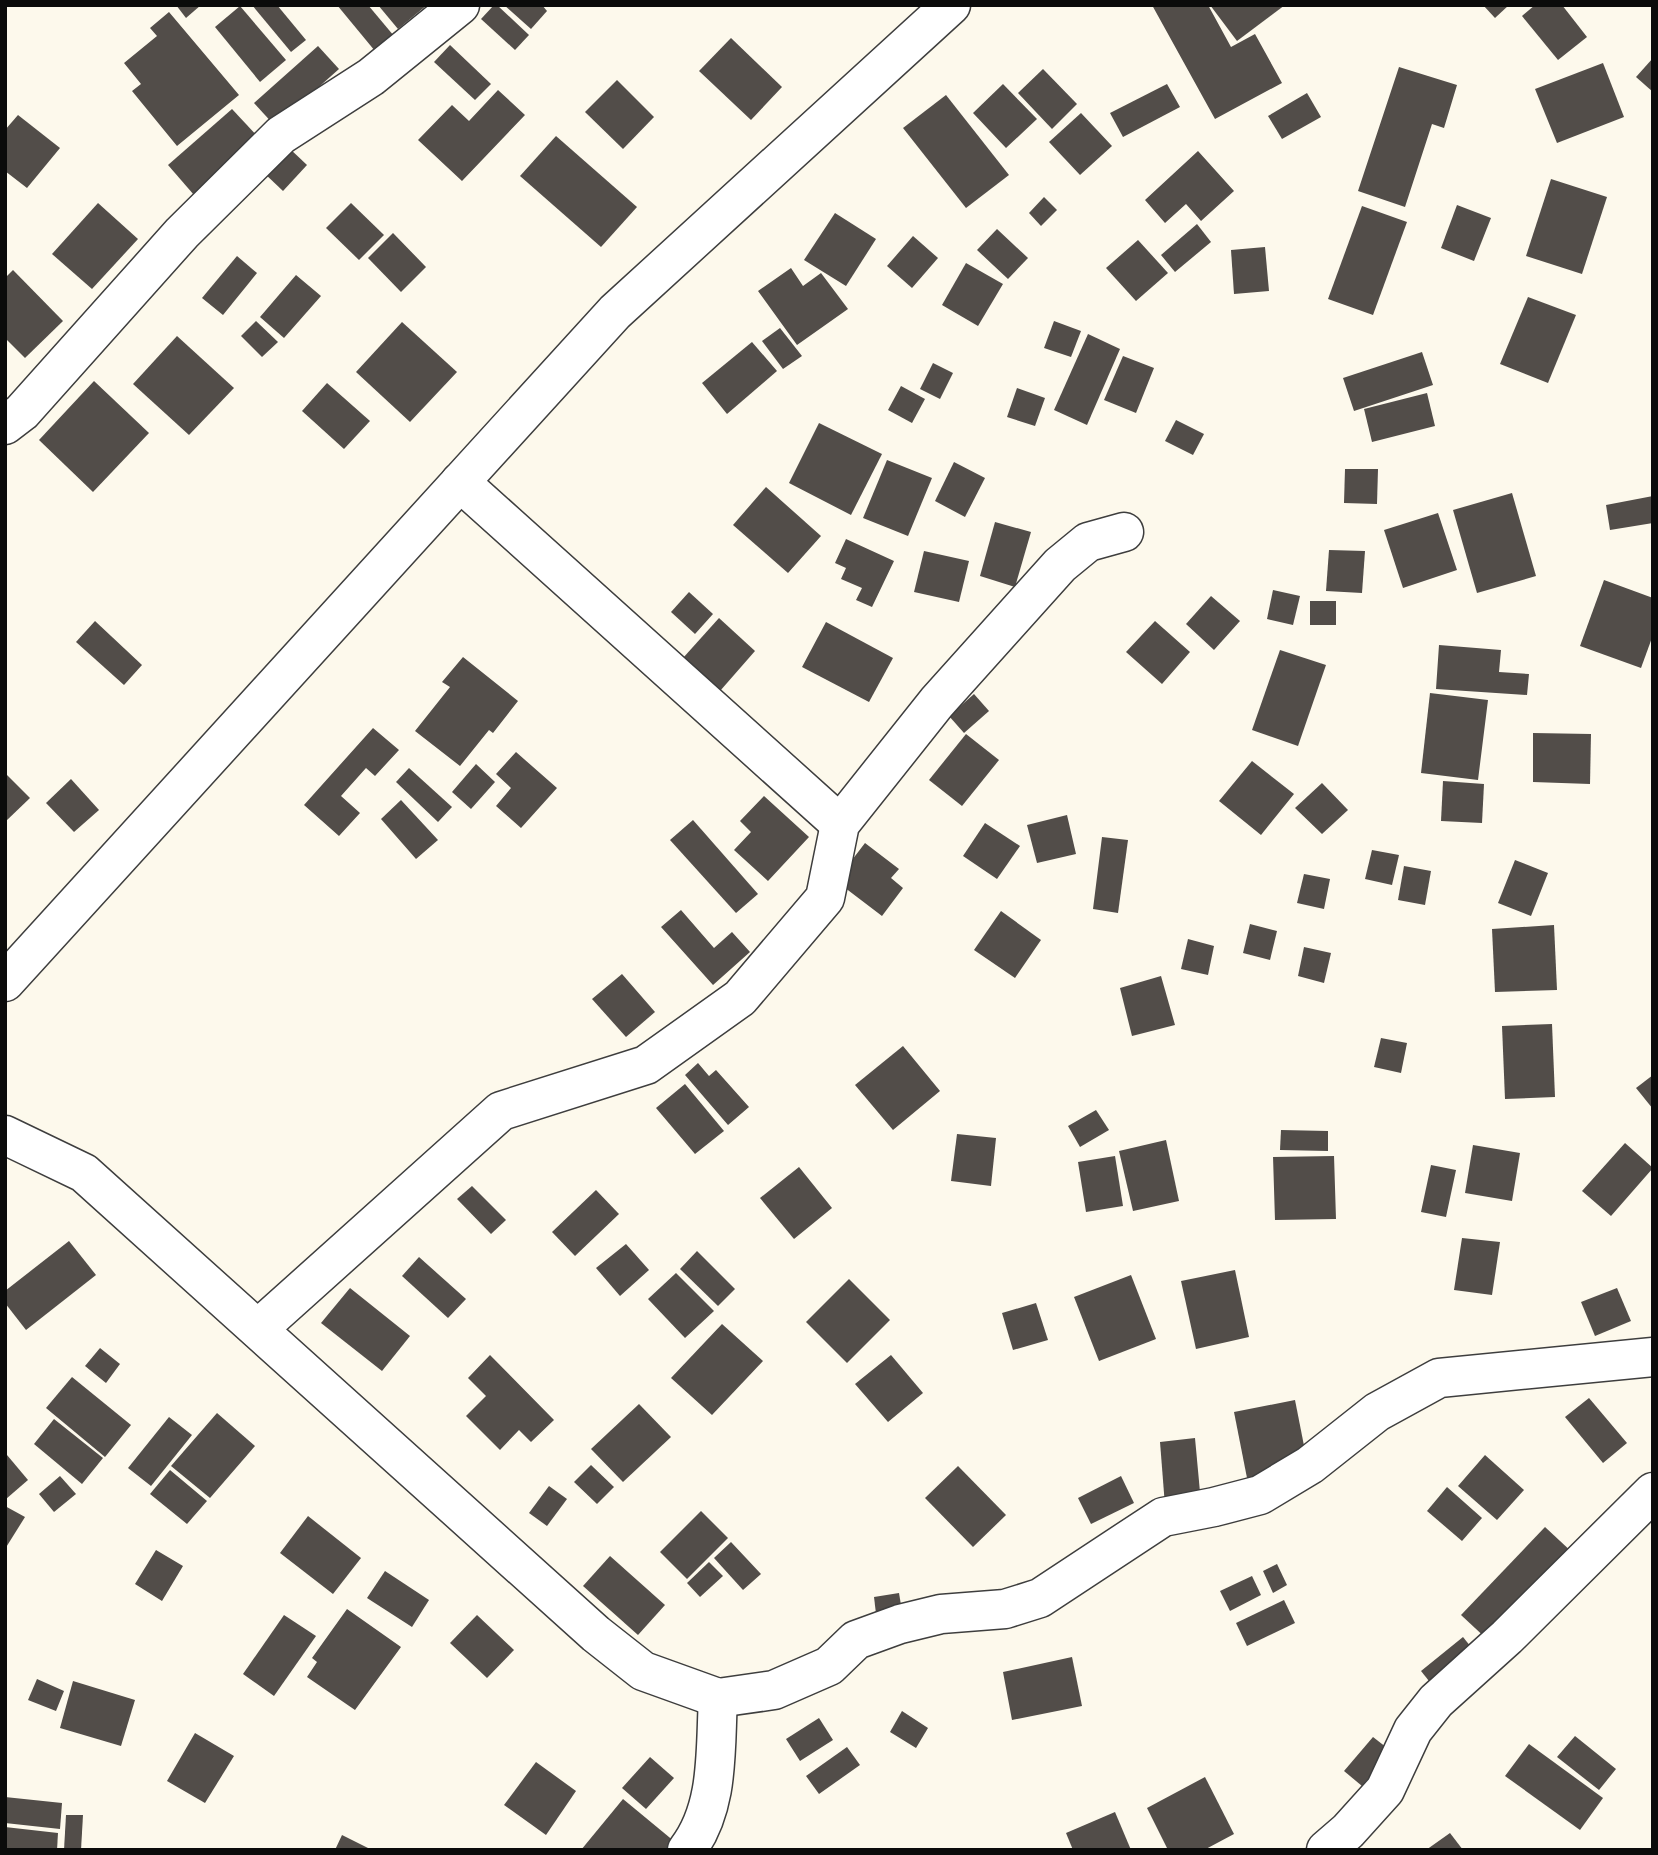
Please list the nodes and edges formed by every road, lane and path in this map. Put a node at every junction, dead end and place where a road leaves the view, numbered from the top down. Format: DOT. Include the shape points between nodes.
graph roads {
  1 [pos="460,5"];
  2 [pos="951,5"];
  3 [pos="5,425"];
  4 [pos="460,482"];
  5 [pos="1124,532"];
  6 [pos="840,824"];
  7 [pos="5,982"];
  8 [pos="5,1135"];
  9 [pos="258,1329"];
  10 [pos="1653,1357"];
  11 [pos="1653,1492"];
  12 [pos="718,1698"];
  13 [pos="687,1850"];
  14 [pos="1326,1850"];
  1 -- 3 [label="street" via="371,78 281,135 182,233 22,412"];
  2 -- 4 [label="street" via="615,312"];
  4 -- 6 [label="street"];
  4 -- 7 [label="street"];
  5 -- 6 [label="street" via="1088,542 1060,565 937,702"];
  6 -- 9 [label="street" via="825,898 740,998 646,1065 501,1111"];
  8 -- 9 [label="street" via="84,1174"];
  9 -- 12 [label="street" via="596,1634 643,1671"];
  10 -- 12 [label="street" via="1440,1378 1377,1412 1310,1465 1260,1495 1163,1517 1040,1598 1005,1609 941,1614 900,1625 856,1640 829,1666 774,1690"];
  11 -- 14 [label="street" via="1436,1701 1413,1730 1385,1790"];
  12 -- 13 [label="street" via="713,1792"];
}
